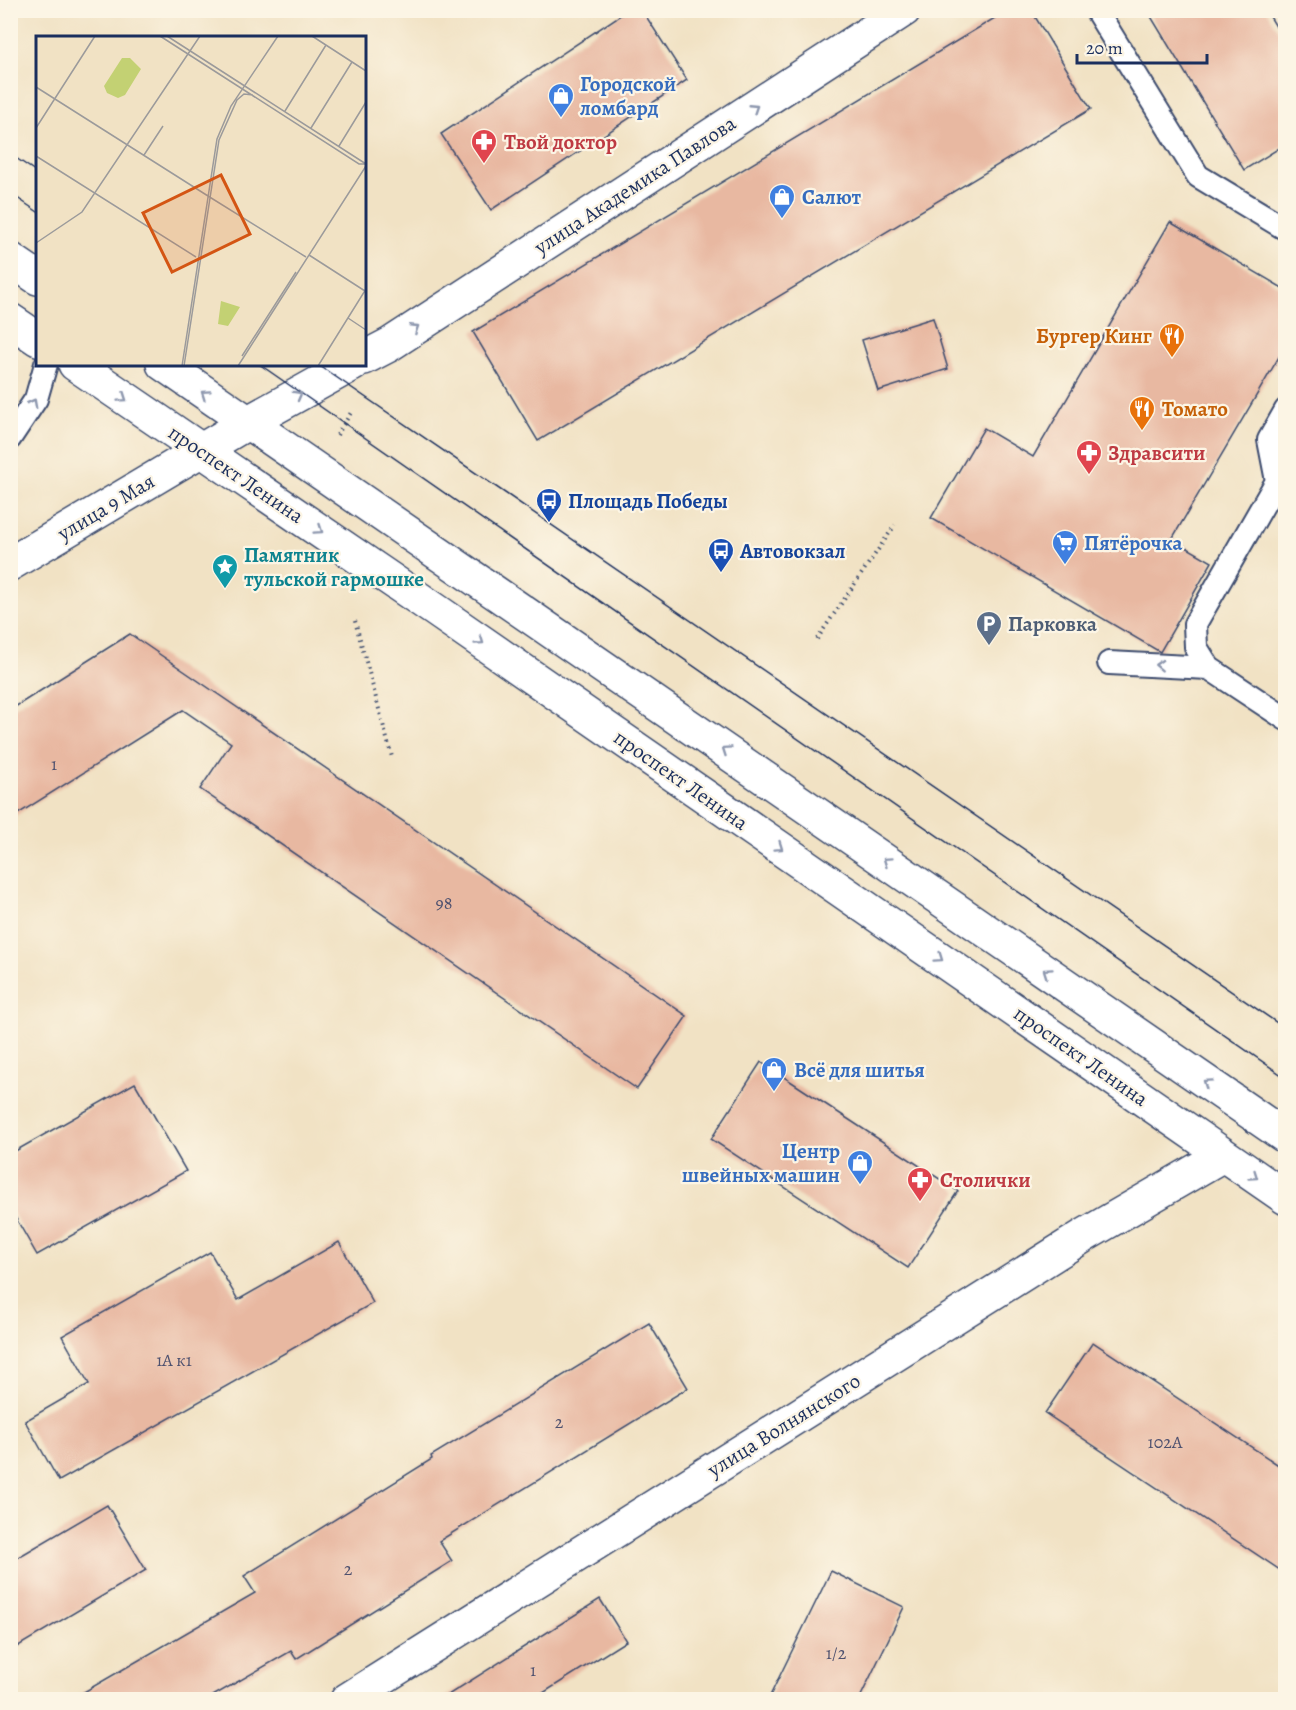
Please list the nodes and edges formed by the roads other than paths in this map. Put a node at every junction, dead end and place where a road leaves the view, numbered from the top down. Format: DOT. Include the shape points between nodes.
graph roads {
  1 [pos="904,10"];
  2 [pos="1096,10"];
  3 [pos="1286,229"];
  4 [pos="10,259"];
  5 [pos="36,277"];
  6 [pos="10,320"];
  7 [pos="36,338"];
  8 [pos="366,357"];
  9 [pos="45,366"];
  10 [pos="78,366"];
  11 [pos="166,366"];
  12 [pos="349,366"];
  13 [pos="1286,410"];
  14 [pos="247,423"];
  15 [pos="10,438"];
  16 [pos="201,450"];
  17 [pos="10,564"];
  18 [pos="1109,663"];
  19 [pos="1209,668"];
  20 [pos="1286,719"];
  21 [pos="1286,1137"];
  22 [pos="1223,1155"];
  23 [pos="1286,1198"];
  24 [pos="347,1700"];
  8 -- 1 [label="main road, улица Академика Павлова, one-way"];
  2 -- 3 [label="lane" via="1198,176"];
  4 -- 5 [label="main road"];
  6 -- 7 [label="main road"];
  15 -- 9 [label="lane, one-way" via="36,399"];
  10 -- 16 [label="main road, проспект Ленина, one-way"];
  14 -- 11 [label="main road, one-way"];
  14 -- 12 [label="main road, one-way"];
  13 -- 19 [label="lane" via="1269,440 1277,481 1195,624 1196,646"];
  14 -- 16 [label="main road, улица 9 Мая"];
  21 -- 14 [label="main road, one-way"];
  16 -- 17 [label="main road, улица 9 Мая"];
  16 -- 22 [label="main road, проспект Ленина, one-way"];
  19 -- 18 [label="lane, one-way"];
  19 -- 20 [label="lane"];
  22 -- 23 [label="main road, проспект Ленина, one-way"];
  22 -- 24 [label="main road, улица Волнянского" via="1085,1236"];
}
